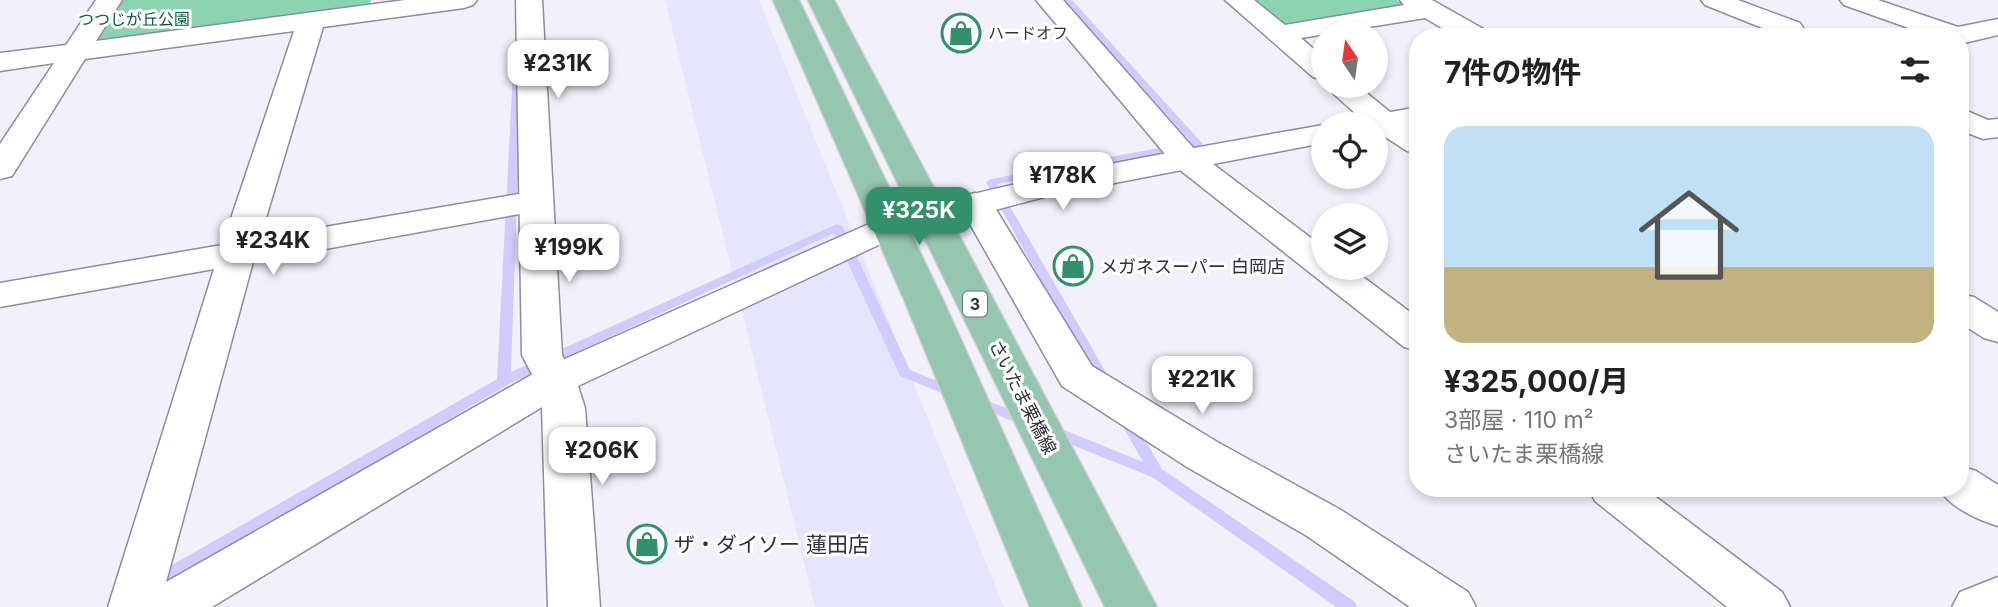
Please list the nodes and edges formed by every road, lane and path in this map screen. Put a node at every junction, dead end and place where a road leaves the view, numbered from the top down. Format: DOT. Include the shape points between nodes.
graph roads {
  1 [pos="109,0"];
  2 [pos="464,0"];
  3 [pos="529,0"];
  4 [pos="786,0"];
  5 [pos="821,0"];
  6 [pos="1049,0"];
  7 [pos="1238,0"];
  8 [pos="1714,0"];
  9 [pos="1853,0"];
  10 [pos="1421,4"];
  11 [pos="378,6"];
  12 [pos="311,21"];
  13 [pos="1998,27"];
  14 [pos="1462,28"];
  15 [pos="1786,28"];
  16 [pos="1932,28"];
  17 [pos="1969,33"];
  18 [pos="1279,34"];
  19 [pos="75,52"];
  20 [pos="1311,61"];
  21 [pos="0,62"];
  22 [pos="1353,98"];
  23 [pos="1368,112"];
  24 [pos="1409,118"];
  25 [pos="1388,122"];
  26 [pos="1969,122"];
  27 [pos="1388,127"];
  28 [pos="1998,128"];
  29 [pos="1311,136"];
  30 [pos="1409,139"];
  31 [pos="1186,159"];
  32 [pos="0,169"];
  33 [pos="536,201"];
  34 [pos="975,203"];
  35 [pos="910,220"];
  36 [pos="237,254"];
  37 [pos="1311,255"];
  38 [pos="1343,280"];
  39 [pos="0,295"];
  40 [pos="1969,311"];
  41 [pos="1998,329"];
  42 [pos="1409,331"];
  43 [pos="555,380"];
  44 [pos="1969,490"];
  45 [pos="1623,497"];
  46 [pos="1998,508"];
  47 [pos="192,599"];
  48 [pos="1998,599"];
  49 [pos="134,607"];
  50 [pos="574,607"];
  51 [pos="1056,607"];
  52 [pos="1131,607"];
  53 [pos="1450,607"];
  54 [pos="1764,607"];
  55 [pos="1978,607"];
  1 -- 19 [label="street"];
  2 -- 11 [label="street"];
  3 -- 33 [label="street"];
  4 -- 35 [label="main road, さいたま栗橋線 / 3"];
  5 -- 35 [label="main road, さいたま栗橋線 / 3"];
  6 -- 31 [label="street"];
  7 -- 18 [label="street"];
  8 -- 15 [label="street"];
  9 -- 16 [label="street"];
  10 -- 14 [label="street"];
  10 -- 18 [label="street"];
  11 -- 12 [label="street"];
  12 -- 19 [label="street"];
  12 -- 36 [label="street"];
  13 -- 17 [label="street"];
  18 -- 20 [label="street"];
  19 -- 21 [label="street"];
  19 -- 32 [label="street"];
  22 -- 23 [label="street"];
  24 -- 25 [label="street"];
  26 -- 28 [label="street" via="1983,130"];
  27 -- 30 [label="street"];
  29 -- 31 [label="street"];
  31 -- 34 [label="street"];
  31 -- 37 [label="street"];
  33 -- 36 [label="street"];
  33 -- 43 [label="street" via="542,355"];
  34 -- 35 [label="street"];
  34 -- 53 [label="street" via="1077,376 1324,523"];
  35 -- 43 [label="street"];
  35 -- 51 [label="main road, さいたま栗橋線 / 3" via="995,458"];
  35 -- 52 [label="main road, さいたま栗橋線 / 3"];
  36 -- 39 [label="street"];
  36 -- 49 [label="street"];
  38 -- 42 [label="street"];
  40 -- 41 [label="street"];
  43 -- 47 [label="street"];
  43 -- 50 [label="street" via="564,408"];
  44 -- 46 [label="street"];
  45 -- 54 [label="street"];
  48 -- 55 [label="street"];
}
